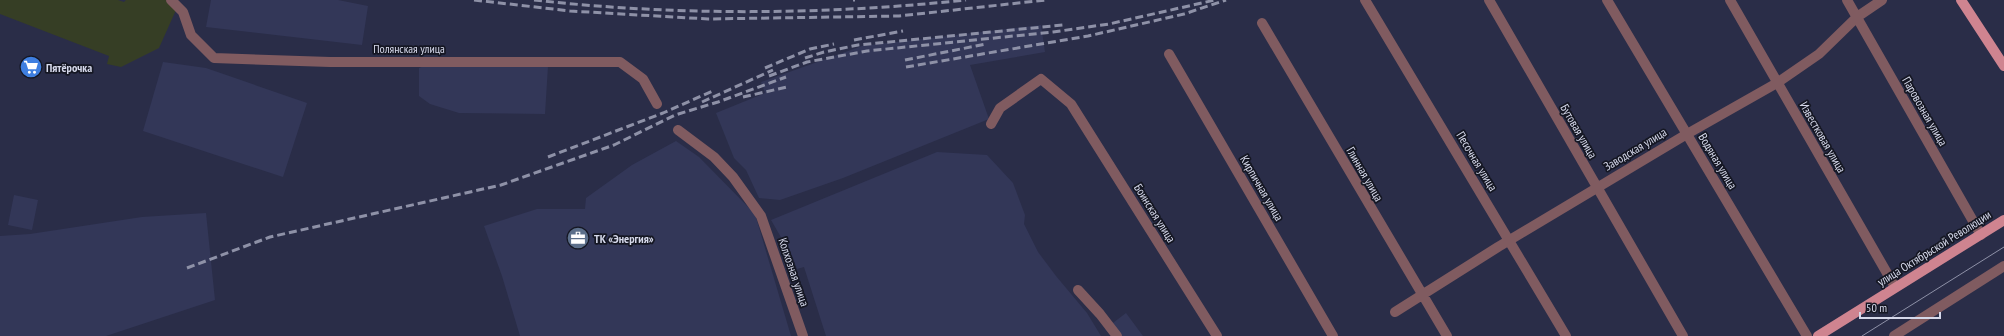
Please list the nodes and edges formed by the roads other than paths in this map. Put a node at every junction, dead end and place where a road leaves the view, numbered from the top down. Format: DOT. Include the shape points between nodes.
graph roads {
  1 [pos="171,0"];
  2 [pos="1365,0"];
  3 [pos="1489,0"];
  4 [pos="1607,0"];
  5 [pos="1730,0"];
  6 [pos="1847,0"];
  7 [pos="1882,0"];
  8 [pos="1961,0"];
  9 [pos="1856,17"];
  10 [pos="1262,23"];
  11 [pos="1169,54"];
  12 [pos="2004,66"];
  13 [pos="1777,83"];
  14 [pos="657,104"];
  15 [pos="991,124"];
  16 [pos="678,130"];
  17 [pos="1687,134"];
  18 [pos="1597,188"];
  19 [pos="2004,220"];
  20 [pos="1981,235"];
  21 [pos="1510,240"];
  22 [pos="2004,266"];
  23 [pos="1895,288"];
  24 [pos="1078,290"];
  25 [pos="1422,296"];
  26 [pos="1395,312"];
  27 [pos="803,336"];
  28 [pos="1117,336"];
  29 [pos="1217,336"];
  30 [pos="1333,336"];
  31 [pos="1447,336"];
  32 [pos="1566,336"];
  33 [pos="1683,336"];
  34 [pos="1807,336"];
  35 [pos="1818,336"];
  36 [pos="1894,336"];
  1 -- 14 [label="street, Полянская улица" via="183,12 191,35 214,58 330,62 620,62 643,79"];
  2 -- 21 [label="street, Песочная улица"];
  3 -- 18 [label="street, Бутовая улица"];
  4 -- 17 [label="street, Водяная улица"];
  5 -- 13 [label="street, Известковая улица"];
  6 -- 9 [label="street, Паровозная улица"];
  7 -- 9 [label="street, Заводская улица"];
  8 -- 12 [label="main road"];
  9 -- 13 [label="street, Заводская улица" via="1819,54"];
  9 -- 20 [label="street, Паровозная улица"];
  10 -- 25 [label="street, Глинная улица"];
  11 -- 30 [label="street, Кирпичная улица"];
  13 -- 17 [label="street, Заводская улица"];
  13 -- 23 [label="street, Известковая улица"];
  15 -- 29 [label="street, Боинская улица" via="1000,108 1041,79 1071,104"];
  16 -- 27 [label="street, Колхозная улица" via="714,157 761,216"];
  17 -- 18 [label="street, Заводская улица"];
  17 -- 34 [label="street, Водяная улица"];
  18 -- 21 [label="street, Заводская улица"];
  18 -- 33 [label="street, Бутовая улица"];
  19 -- 20 [label="main road, улица Октябрьской Революции"];
  20 -- 23 [label="main road, улица Октябрьской Революции"];
  21 -- 25 [label="street, Заводская улица"];
  21 -- 32 [label="street, Песочная улица"];
  22 -- 36 [label="street"];
  23 -- 35 [label="main road, улица Октябрьской Революции"];
  24 -- 28 [label="street"];
  25 -- 26 [label="street, Заводская улица"];
  25 -- 31 [label="street, Глинная улица"];
}
